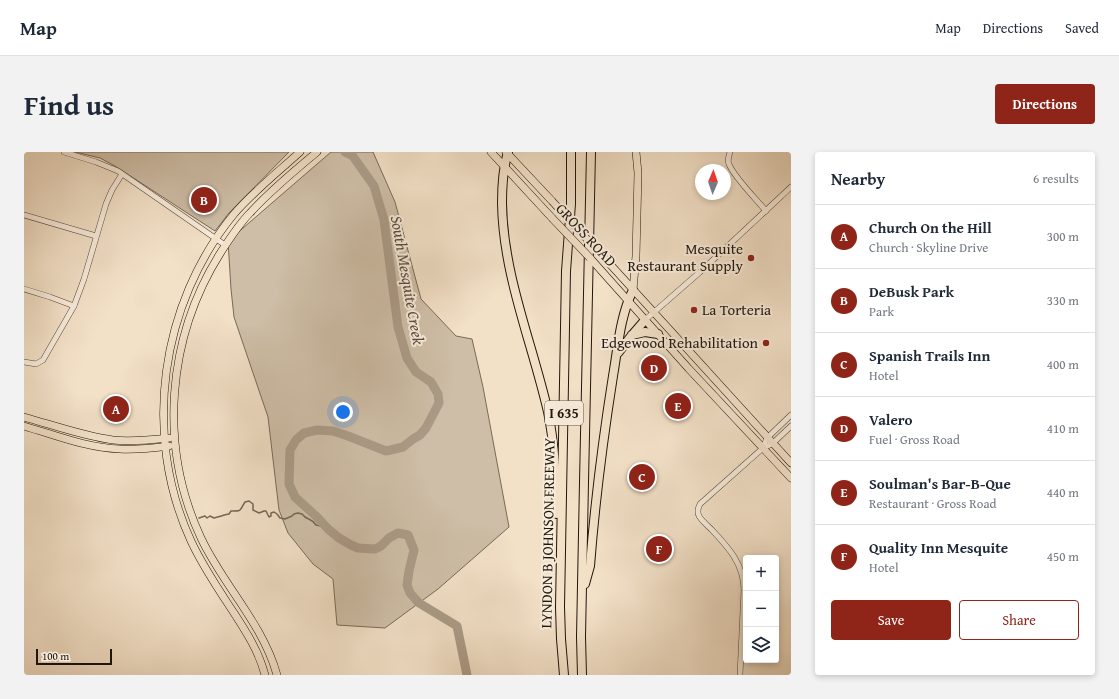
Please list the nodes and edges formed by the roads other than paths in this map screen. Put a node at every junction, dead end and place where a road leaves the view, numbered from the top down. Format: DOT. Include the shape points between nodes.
graph roads {
  1 [pos="64,152"];
  2 [pos="300,152"];
  3 [pos="317,152"];
  4 [pos="491,152"];
  5 [pos="507,152"];
  6 [pos="571,152"];
  7 [pos="591,152"];
  8 [pos="636,152"];
  9 [pos="730,152"];
  10 [pos="504,167"];
  11 [pos="122,174"];
  12 [pos="791,187"];
  13 [pos="766,211"];
  14 [pos="24,215"];
  15 [pos="96,236"];
  16 [pos="216,239"];
  17 [pos="225,246"];
  18 [pos="24,289"];
  19 [pos="633,290"];
  20 [pos="628,300"];
  21 [pos="74,306"];
  22 [pos="654,312"];
  23 [pos="646,320"];
  24 [pos="658,334"];
  25 [pos="632,335"];
  26 [pos="616,355"];
  27 [pos="24,362"];
  28 [pos="720,385"];
  29 [pos="712,392"];
  30 [pos="791,415"];
  31 [pos="24,417"];
  32 [pos="24,426"];
  33 [pos="791,426"];
  34 [pos="175,438"];
  35 [pos="767,438"];
  36 [pos="165,439"];
  37 [pos="772,444"];
  38 [pos="175,446"];
  39 [pos="166,447"];
  40 [pos="763,448"];
  41 [pos="791,463"];
  42 [pos="791,478"];
  43 [pos="210,556"];
  44 [pos="201,562"];
  45 [pos="582,601"];
  46 [pos="560,607"];
  47 [pos="265,675"];
  48 [pos="277,675"];
  49 [pos="564,675"];
  50 [pos="582,675"];
  51 [pos="740,675"];
  1 -- 11 [label="street" via="113,168"];
  2 -- 16 [label="main road" via="239,209"];
  3 -- 17 [label="main road" via="249,213"];
  4 -- 10 [label="main road, GROSS ROAD"];
  5 -- 10 [label="highway"];
  5 -- 19 [label="main road, GROSS ROAD, bridge"];
  6 -- 46 [label="highway, LYNDON B JOHNSON FREEWAY / I 635" via="571,204 566,271"];
  7 -- 45 [label="highway, I 635"];
  8 -- 19 [label="main road" via="638,173"];
  9 -- 13 [label="street" via="728,164 735,176"];
  10 -- 20 [label="main road, GROSS ROAD, bridge"];
  10 -- 46 [label="highway" via="502,210 506,250 514,291 545,402 554,450"];
  11 -- 15 [label="street" via="107,201"];
  11 -- 16 [label="street"];
  12 -- 13 [label="street"];
  13 -- 22 [label="street"];
  14 -- 15 [label="street"];
  15 -- 21 [label="street"];
  16 -- 17 [label="street"];
  16 -- 36 [label="main road" via="191,283 172,340 164,387"];
  17 -- 34 [label="main road" via="202,285 183,341 175,387"];
  18 -- 21 [label="street"];
  19 -- 20 [label="highway"];
  19 -- 22 [label="main road, GROSS ROAD"];
  20 -- 23 [label="main road, GROSS ROAD"];
  20 -- 26 [label="highway"];
  21 -- 27 [label="street" via="44,360 36,364"];
  22 -- 23 [label="street"];
  22 -- 28 [label="main road, GROSS ROAD"];
  23 -- 24 [label="main road, GROSS ROAD"];
  23 -- 25 [label="highway"];
  24 -- 25 [label="highway" via="645,332"];
  24 -- 29 [label="main road, GROSS ROAD"];
  25 -- 26 [label="highway"];
  26 -- 45 [label="highway" via="590,566"];
  28 -- 29 [label="main road"];
  28 -- 35 [label="main road, GROSS ROAD"];
  29 -- 40 [label="main road, GROSS ROAD"];
  30 -- 35 [label="street"];
  31 -- 36 [label="main road" via="114,440"];
  32 -- 39 [label="main road" via="103,447"];
  33 -- 37 [label="street"];
  34 -- 36 [label="main road"];
  34 -- 38 [label="main road"];
  35 -- 37 [label="main road, GROSS ROAD"];
  35 -- 40 [label="street"];
  36 -- 39 [label="main road"];
  37 -- 40 [label="street"];
  37 -- 41 [label="main road, GROSS ROAD"];
  38 -- 39 [label="main road"];
  38 -- 43 [label="main road" via="192,516"];
  39 -- 44 [label="main road" via="169,476 181,519"];
  40 -- 42 [label="main road, GROSS ROAD"];
  40 -- 51 [label="street" via="700,504 698,510 699,516 730,550 741,569 744,590"];
  43 -- 44 [label="main road"];
  43 -- 48 [label="main road" via="261,636"];
  44 -- 47 [label="main road" via="251,640"];
  45 -- 50 [label="highway, I 635"];
  46 -- 49 [label="highway, LYNDON B JOHNSON FREEWAY / I 635"];
}
